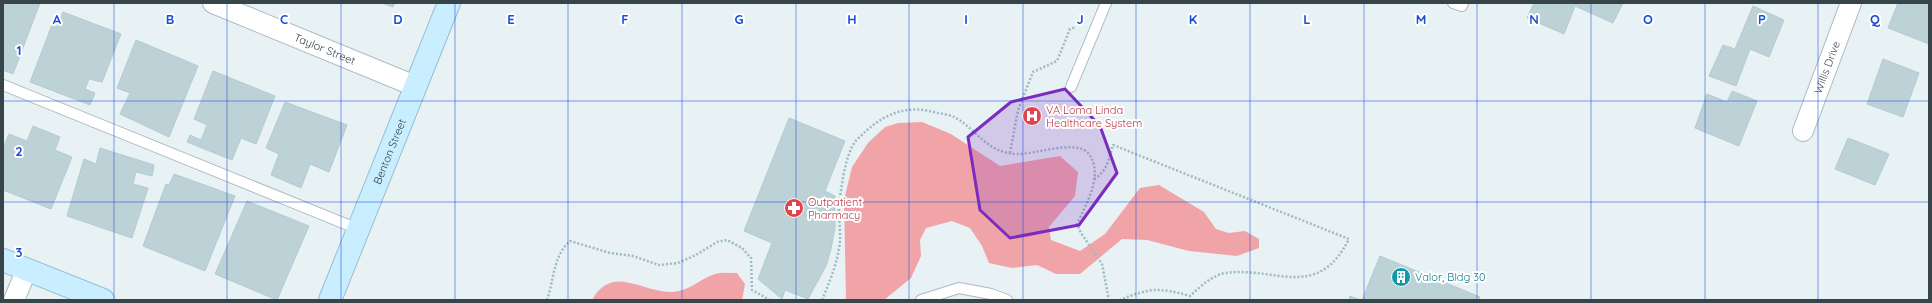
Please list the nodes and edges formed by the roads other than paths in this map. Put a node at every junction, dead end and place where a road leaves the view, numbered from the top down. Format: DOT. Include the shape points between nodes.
graph roads {
  1 [pos="213,3"];
  2 [pos="449,3"];
  3 [pos="1106,3"];
  4 [pos="1453,3"];
  5 [pos="1463,3"];
  6 [pos="1851,3"];
  7 [pos="3,85"];
  8 [pos="415,86"];
  9 [pos="1071,87"];
  10 [pos="1803,131"];
  11 [pos="358,229"];
  12 [pos="3,260"];
  13 [pos="26,269"];
  14 [pos="14,300"];
  15 [pos="103,300"];
  16 [pos="330,300"];
  17 [pos="921,300"];
  18 [pos="1007,300"];
  1 -- 8 [label="street, Taylor Street"];
  2 -- 8 [label="street, Benton Street"];
  3 -- 9 [label="lane"];
  4 -- 5 [label="lane" via="1462,6"];
  6 -- 10 [label="street, Willis Drive"];
  7 -- 11 [label="lane"];
  8 -- 11 [label="street, Benton Street"];
  11 -- 16 [label="street, Benton Street"];
  12 -- 13 [label="street"];
  13 -- 14 [label="street"];
  13 -- 15 [label="street"];
  17 -- 18 [label="lane" via="959,288"];
}
